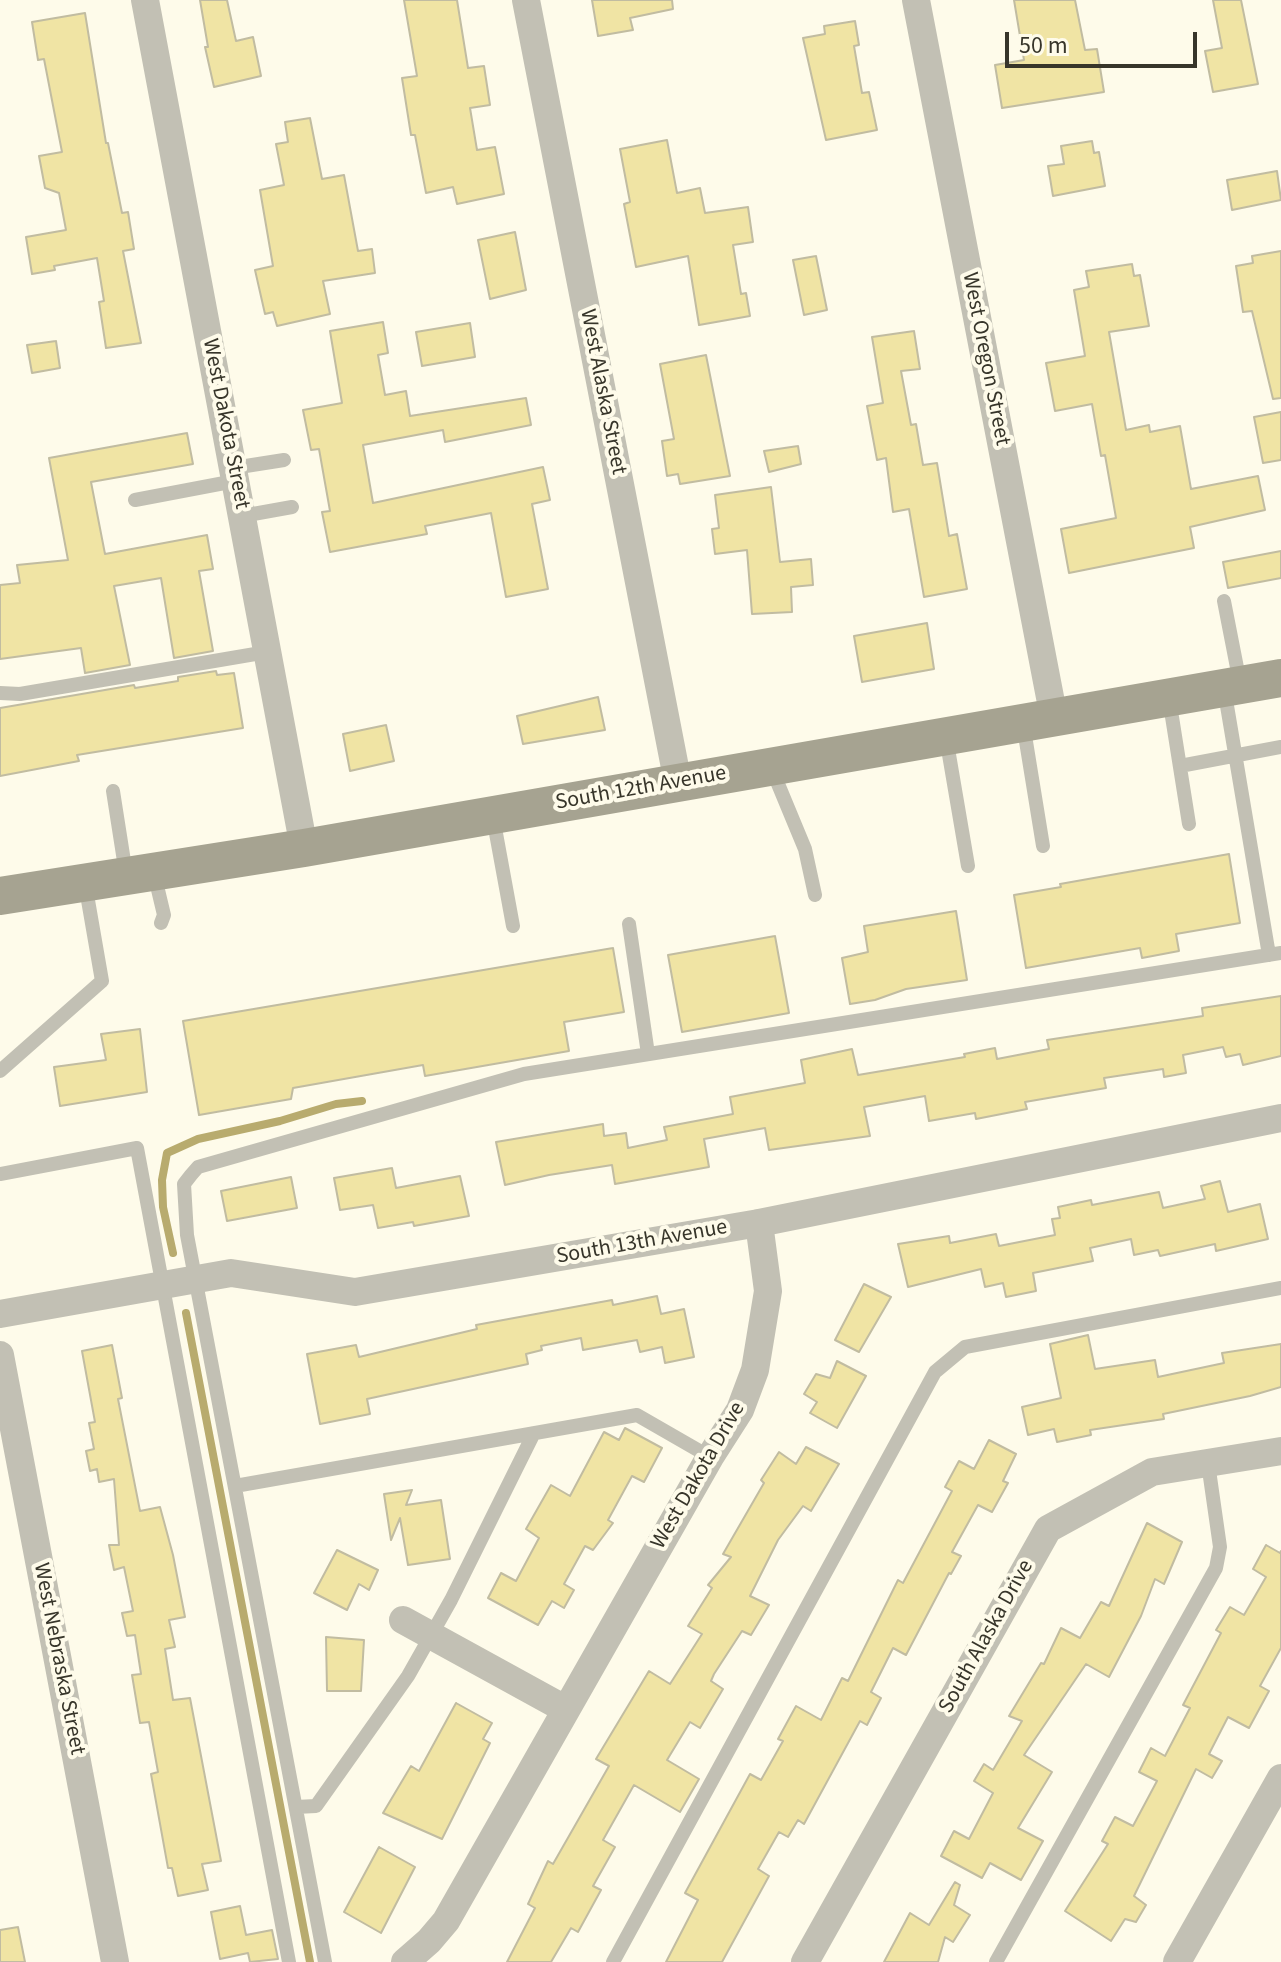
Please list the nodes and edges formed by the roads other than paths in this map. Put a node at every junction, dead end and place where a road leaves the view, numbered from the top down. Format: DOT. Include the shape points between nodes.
graph roads {
  1 [pos="145,0"];
  2 [pos="526,0"];
  3 [pos="916,0"];
  4 [pos="284,460"];
  5 [pos="234,475"];
  6 [pos="135,500"];
  7 [pos="292,507"];
  8 [pos="242,516"];
  9 [pos="1224,601"];
  10 [pos="267,652"];
  11 [pos="1281,678"];
  12 [pos="1232,687"];
  13 [pos="0,693"];
  14 [pos="1169,697"];
  15 [pos="1038,720"];
  16 [pos="946,737"];
  17 [pos="1281,747"];
  18 [pos="1235,756"];
  19 [pos="1180,766"];
  20 [pos="771,767"];
  21 [pos="678,783"];
  22 [pos="113,791"];
  23 [pos="493,815"];
  24 [pos="1189,824"];
  25 [pos="1043,846"];
  26 [pos="304,848"];
  27 [pos="968,866"];
  28 [pos="140,874"];
  29 [pos="85,883"];
  30 [pos="815,895"];
  31 [pos="0,896"];
  32 [pos="161,923"];
  33 [pos="629,924"];
  34 [pos="513,926"];
  35 [pos="1275,954"];
  36 [pos="648,1054"];
  37 [pos="0,1071"];
  38 [pos="1281,1118"];
  39 [pos="0,1174"];
  40 [pos="759,1223"];
  41 [pos="196,1277"];
  42 [pos="163,1283"];
  43 [pos="1281,1288"];
  44 [pos="0,1314"];
  45 [pos="0,1355"];
  46 [pos="534,1433"];
  47 [pos="1281,1451"];
  48 [pos="710,1457"];
  49 [pos="1208,1463"];
  50 [pos="235,1486"];
  51 [pos="403,1620"];
  52 [pos="430,1635"];
  53 [pos="565,1709"];
  54 [pos="1281,1778"];
  55 [pos="296,1807"];
  56 [pos="115,1962"];
  57 [pos="289,1962"];
  58 [pos="325,1962"];
  59 [pos="405,1962"];
  60 [pos="613,1962"];
  61 [pos="805,1962"];
  62 [pos="996,1962"];
  63 [pos="1177,1962"];
  1 -- 5 [label="street, West Dakota Street"];
  2 -- 21 [label="street, West Alaska Street"];
  3 -- 15 [label="street, West Oregon Street"];
  4 -- 5 [label="lane"];
  5 -- 6 [label="lane"];
  5 -- 8 [label="street, West Dakota Street"];
  7 -- 8 [label="lane"];
  8 -- 10 [label="street, West Dakota Street"];
  9 -- 12 [label="lane"];
  10 -- 13 [label="lane" via="20,694"];
  10 -- 26 [label="street, West Dakota Street"];
  11 -- 12 [label="main road, South 12th Avenue"];
  12 -- 14 [label="main road, South 12th Avenue"];
  12 -- 18 [label="lane"];
  14 -- 15 [label="main road, South 12th Avenue"];
  14 -- 19 [label="lane"];
  15 -- 16 [label="main road, South 12th Avenue"];
  15 -- 25 [label="lane"];
  16 -- 20 [label="main road, South 12th Avenue"];
  16 -- 27 [label="lane"];
  17 -- 18 [label="lane"];
  18 -- 19 [label="lane"];
  18 -- 35 [label="lane"];
  19 -- 24 [label="lane"];
  20 -- 21 [label="main road, South 12th Avenue"];
  20 -- 30 [label="lane" via="805,849"];
  21 -- 23 [label="main road, South 12th Avenue"];
  22 -- 28 [label="lane"];
  23 -- 26 [label="main road, South 12th Avenue"];
  23 -- 34 [label="lane"];
  26 -- 28 [label="main road, South 12th Avenue"];
  28 -- 29 [label="main road, South 12th Avenue"];
  28 -- 32 [label="lane" via="164,915"];
  29 -- 31 [label="main road, South 12th Avenue"];
  29 -- 37 [label="lane" via="102,981"];
  33 -- 36 [label="lane"];
  35 -- 36 [label="lane"];
  36 -- 41 [label="lane" via="524,1074 198,1167 184,1184"];
  38 -- 40 [label="street, South 13th Avenue"];
  39 -- 42 [label="lane" via="137,1148"];
  40 -- 41 [label="street, South 13th Avenue" via="355,1292 231,1273"];
  40 -- 48 [label="street, West Dakota Drive" via="768,1291 755,1370 740,1410"];
  41 -- 42 [label="street, South 13th Avenue"];
  41 -- 50 [label="lane"];
  42 -- 44 [label="street, South 13th Avenue"];
  42 -- 57 [label="lane"];
  43 -- 60 [label="lane" via="965,1347 935,1372"];
  45 -- 56 [label="street, West Nebraska Street"];
  46 -- 48 [label="lane" via="637,1415"];
  46 -- 50 [label="lane"];
  46 -- 52 [label="lane"];
  47 -- 49 [label="street, South Alaska Drive"];
  48 -- 53 [label="street, West Dakota Drive"];
  49 -- 61 [label="street, South Alaska Drive" via="1152,1472 1048,1529"];
  49 -- 62 [label="lane" via="1220,1547 1216,1568"];
  50 -- 55 [label="lane"];
  51 -- 52 [label="street"];
  52 -- 53 [label="street"];
  52 -- 55 [label="lane" via="408,1676 316,1806"];
  53 -- 59 [label="street, West Dakota Drive" via="446,1921"];
  54 -- 63 [label="street"];
  55 -- 58 [label="lane"];
}
